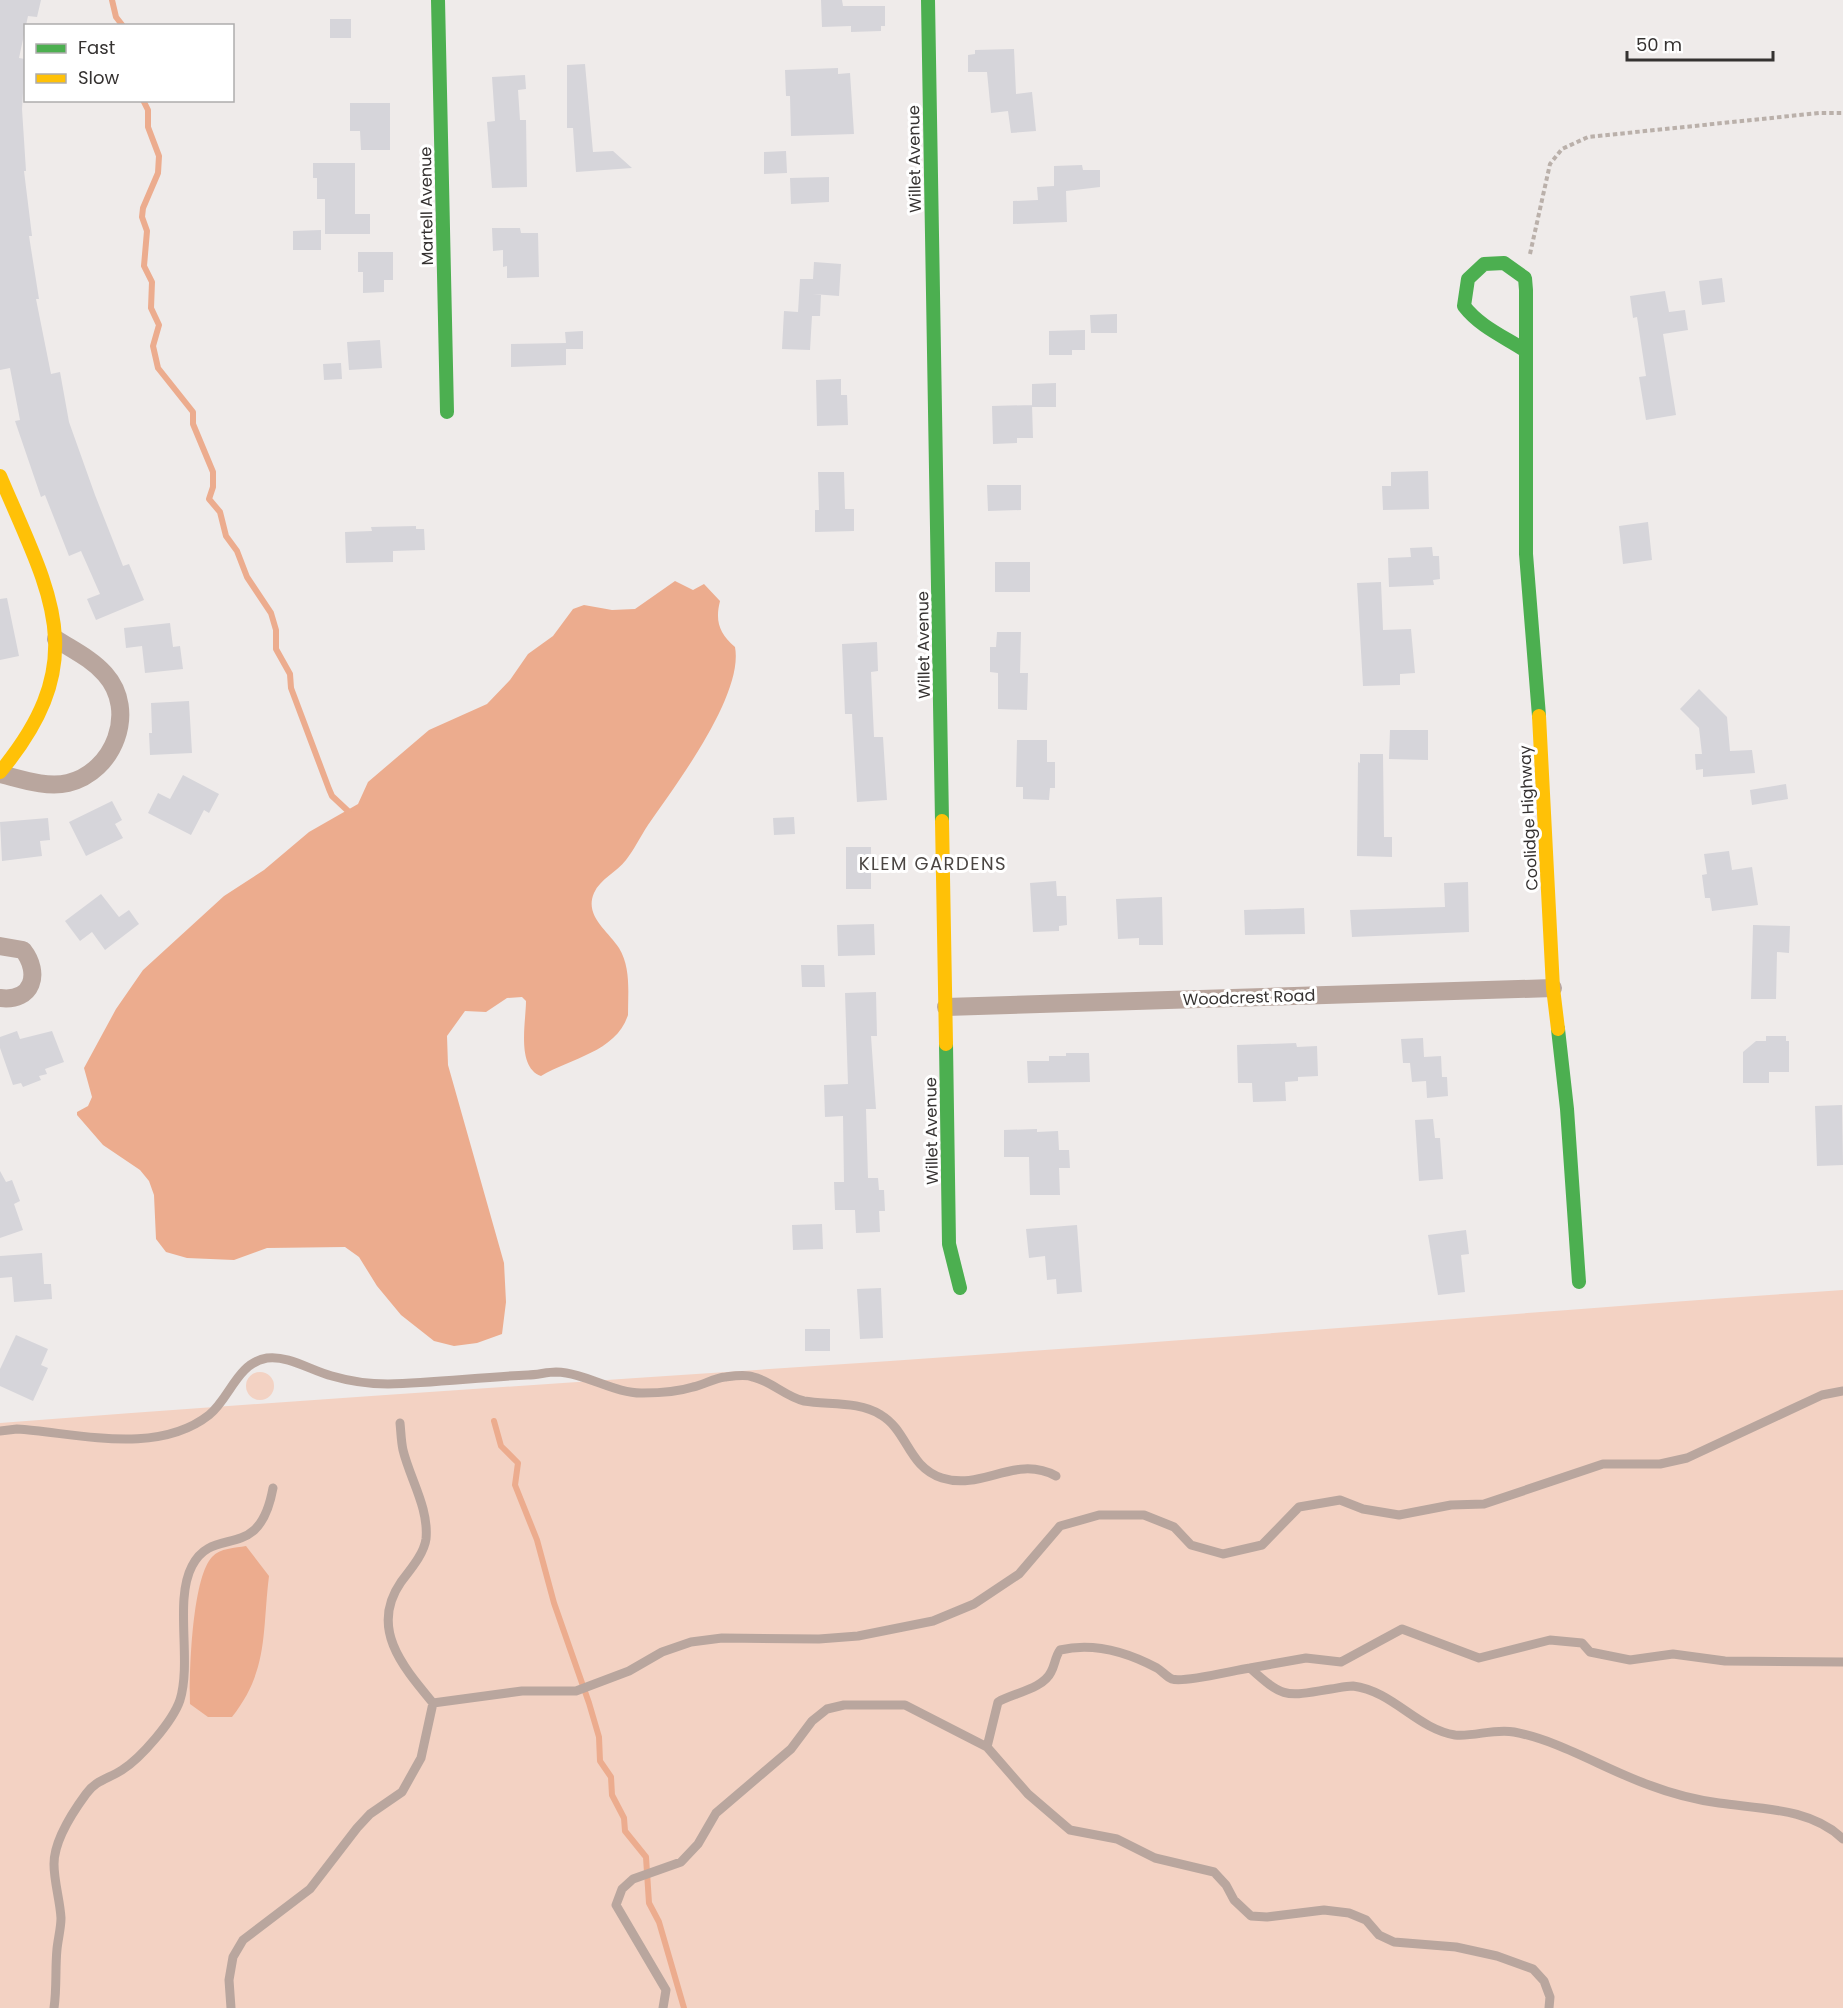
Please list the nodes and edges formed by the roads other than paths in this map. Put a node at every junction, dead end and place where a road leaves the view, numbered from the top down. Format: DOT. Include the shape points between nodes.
graph roads {
  1 [pos="438,0"];
  2 [pos="928,0"];
  3 [pos="1526,351"];
  4 [pos="447,412"];
  5 [pos="0,476"];
  6 [pos="56,639"];
  7 [pos="0,773"];
  8 [pos="0,946"];
  9 [pos="1553,988"];
  10 [pos="0,998"];
  11 [pos="946,1007"];
  12 [pos="1579,1282"];
  13 [pos="960,1288"];
  14 [pos="1843,1391"];
  15 [pos="400,1423"];
  16 [pos="0,1431"];
  17 [pos="1056,1476"];
  18 [pos="273,1488"];
  19 [pos="1843,1662"];
  20 [pos="1250,1668"];
  21 [pos="433,1703"];
  22 [pos="987,1747"];
  23 [pos="1843,1839"];
  24 [pos="54,2008"];
  25 [pos="231,2008"];
  26 [pos="663,2008"];
  27 [pos="1549,2008"];
  1 -- 4 [label="street, Martell Avenue"];
  2 -- 11 [label="street, Willet Avenue"];
  3 -- 3 [label="street, Coolidge Highway" via="1479,323 1464,306 1465,283 1479,267 1500,262 1525,278"];
  3 -- 9 [label="street, Coolidge Highway" via="1524,516 1541,743"];
  5 -- 6 [label="street" via="47,589"];
  6 -- 7 [label="street" via="54,667 36,724"];
  6 -- 7 [label="street" via="92,662 115,688 119,702 117,738 107,758 95,770 67,783 51,785"];
  8 -- 10 [label="street" via="23,950 33,975 25,993 14,999"];
  9 -- 11 [label="street, Woodcrest Road"];
  9 -- 12 [label="street, Coolidge Highway" via="1567,1109"];
  11 -- 13 [label="street, Willet Avenue" via="949,1244"];
  14 -- 21 [label="lane" via="1822,1395 1687,1458 1660,1464 1603,1464 1484,1504 1451,1504 1399,1515 1363,1509 1340,1500 1299,1508 1263,1545 1223,1554 1191,1545 1174,1527 1144,1515 1099,1515 1060,1526 1019,1574 974,1604 933,1621 858,1636 691,1642 576,1691 522,1691"];
  15 -- 21 [label="lane" via="403,1449 423,1509 426,1541 392,1596 387,1628 401,1660"];
  16 -- 17 [label="lane" via="152,1439 207,1417 225,1400 248,1366 268,1358 378,1384 554,1372 576,1374 639,1394 694,1387 723,1377 753,1376 801,1400 856,1407 882,1415 920,1467 942,1479 969,1482 1018,1468 1043,1469"];
  18 -- 24 [label="lane" via="269,1507 253,1532 208,1548 191,1567 186,1583 184,1669 174,1714 122,1770 96,1781 60,1839 54,1863 61,1917"];
  19 -- 20 [label="lane" via="1725,1661 1673,1654 1630,1660 1590,1652 1582,1643 1550,1640 1479,1658 1402,1629 1341,1662 1306,1658"];
  20 -- 22 [label="lane" via="1173,1679 1128,1654 1096,1647 1060,1650 1050,1674 1035,1688 1013,1693 998,1702"];
  20 -- 23 [label="lane" via="1270,1687 1290,1696 1352,1686 1364,1689 1402,1707 1432,1728 1456,1735 1513,1731 1649,1786 1717,1803 1774,1808 1833,1830"];
  21 -- 25 [label="lane" via="421,1758 402,1792 370,1814 310,1889 243,1940 231,1968"];
  22 -- 26 [label="lane" via="905,1705 844,1705 827,1709 812,1721 791,1749 716,1813 698,1844 681,1862 633,1879 622,1889 616,1905 666,1990"];
  22 -- 27 [label="lane" via="1028,1794 1070,1830 1118,1839 1155,1858 1214,1872 1251,1916 1324,1910 1349,1913 1366,1920 1379,1935 1394,1942 1456,1947 1497,1956 1533,1969 1545,1981"];
}
